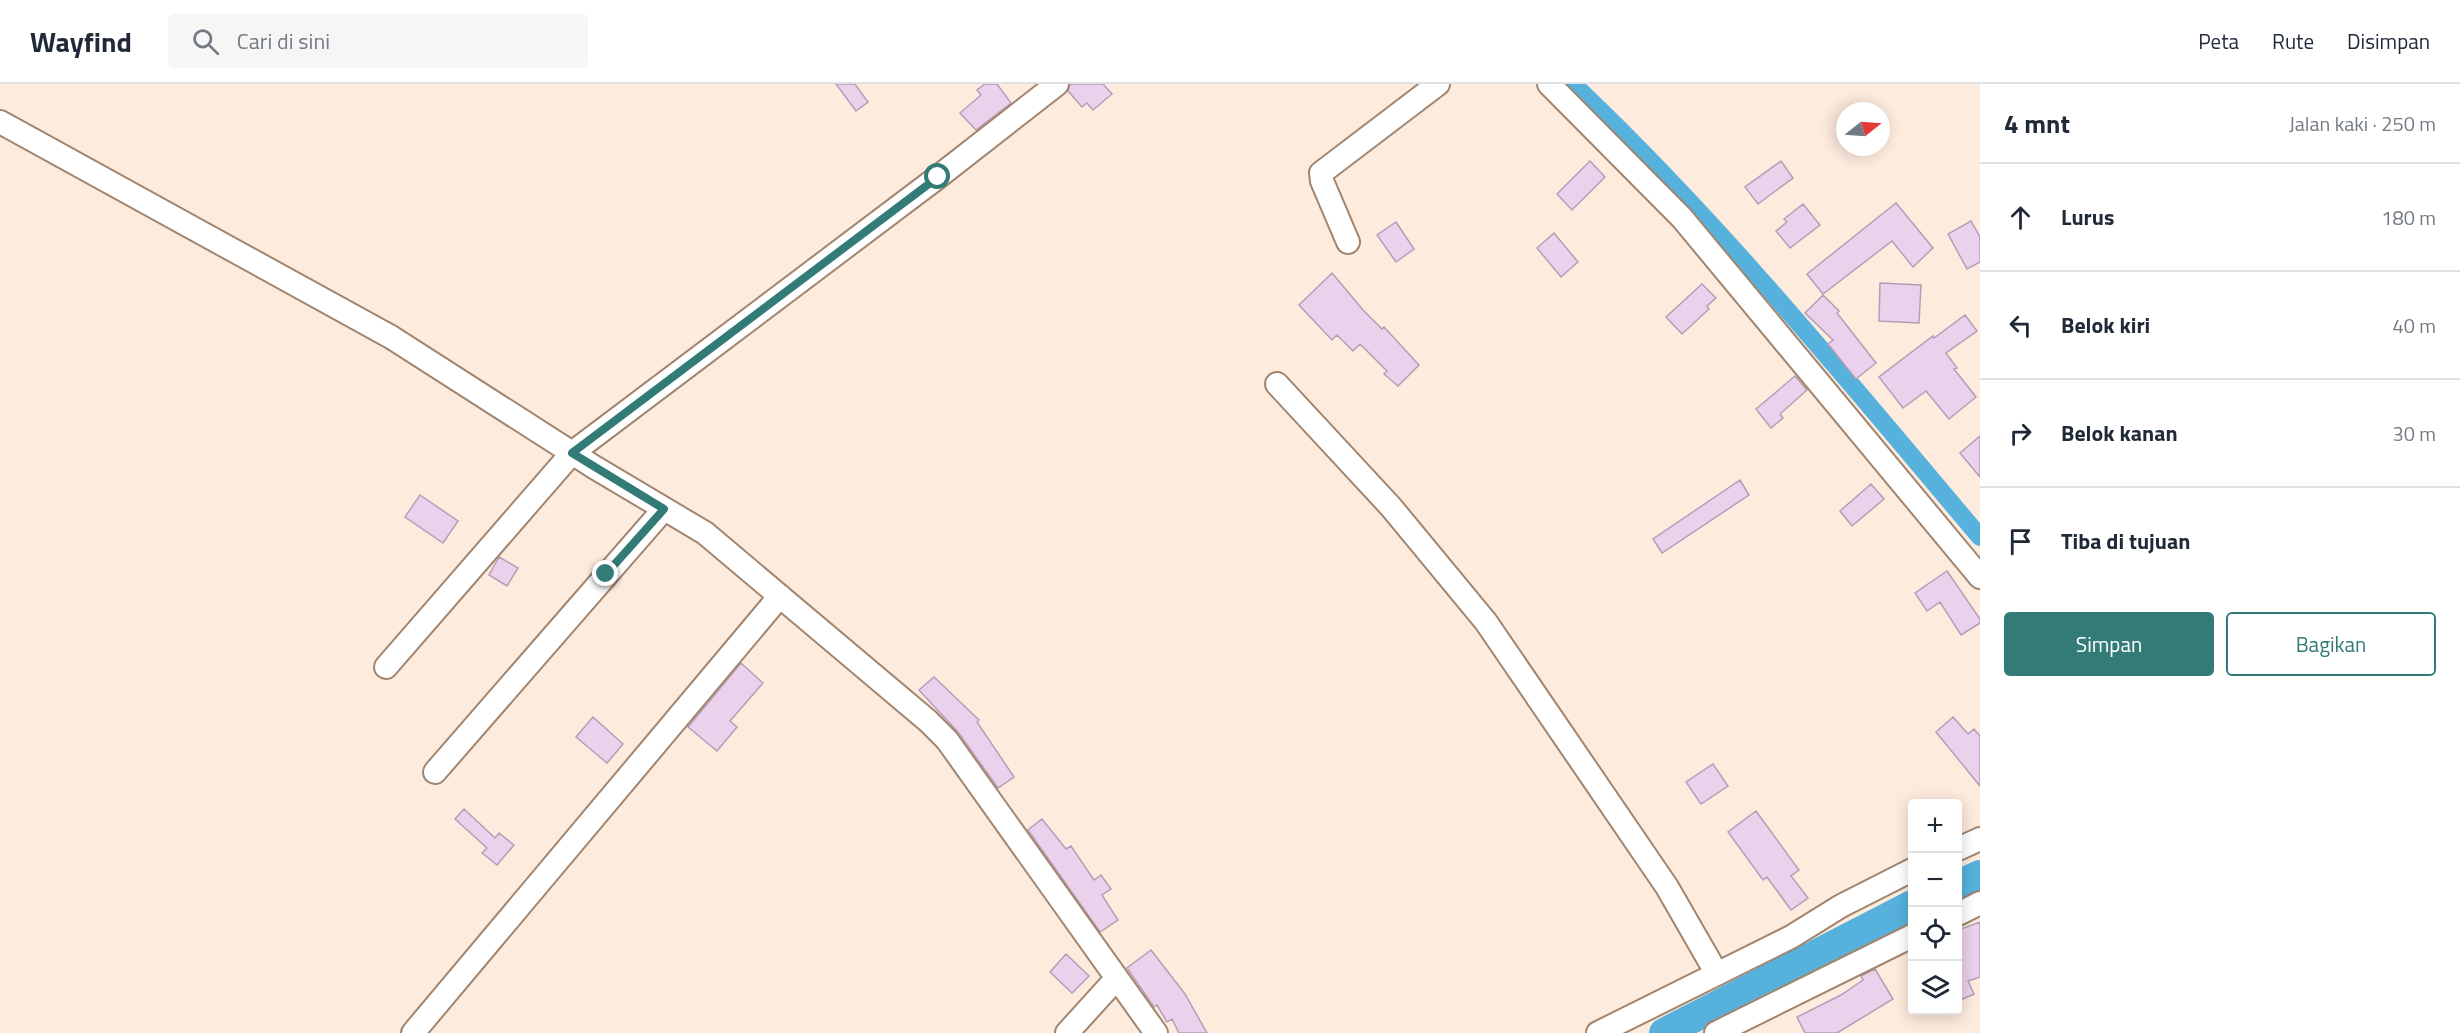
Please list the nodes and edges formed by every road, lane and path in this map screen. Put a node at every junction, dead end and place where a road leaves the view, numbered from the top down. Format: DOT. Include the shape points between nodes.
graph roads {
  1 [pos="1057,84"];
  2 [pos="1438,84"];
  3 [pos="1549,84"];
  4 [pos="0,122"];
  5 [pos="1347,242"];
  6 [pos="1277,384"];
  7 [pos="572,453"];
  8 [pos="664,509"];
  9 [pos="1980,577"];
  10 [pos="780,596"];
  11 [pos="386,666"];
  12 [pos="435,772"];
  13 [pos="1980,839"];
  14 [pos="1962,847"];
  15 [pos="1908,872"];
  16 [pos="1980,903"];
  17 [pos="1962,912"];
  18 [pos="1908,938"];
  19 [pos="1717,974"];
  20 [pos="1116,979"];
  21 [pos="412,1033"];
  22 [pos="1066,1033"];
  23 [pos="1156,1033"];
  24 [pos="1598,1033"];
  25 [pos="1716,1033"];
  1 -- 7 [label="street"];
  2 -- 5 [label="street" via="1321,173"];
  3 -- 9 [label="street" via="1682,218"];
  4 -- 7 [label="street" via="391,338"];
  6 -- 19 [label="street" via="1391,507 1486,622 1667,887"];
  7 -- 8 [label="street"];
  7 -- 11 [label="street"];
  8 -- 10 [label="street" via="705,533"];
  8 -- 12 [label="street"];
  10 -- 20 [label="street" via="947,740"];
  10 -- 21 [label="street"];
  13 -- 14 [label="street"];
  15 -- 19 [label="street"];
  16 -- 17 [label="street"];
  18 -- 25 [label="street"];
  19 -- 24 [label="street"];
  20 -- 22 [label="street"];
  20 -- 23 [label="street"];
}
